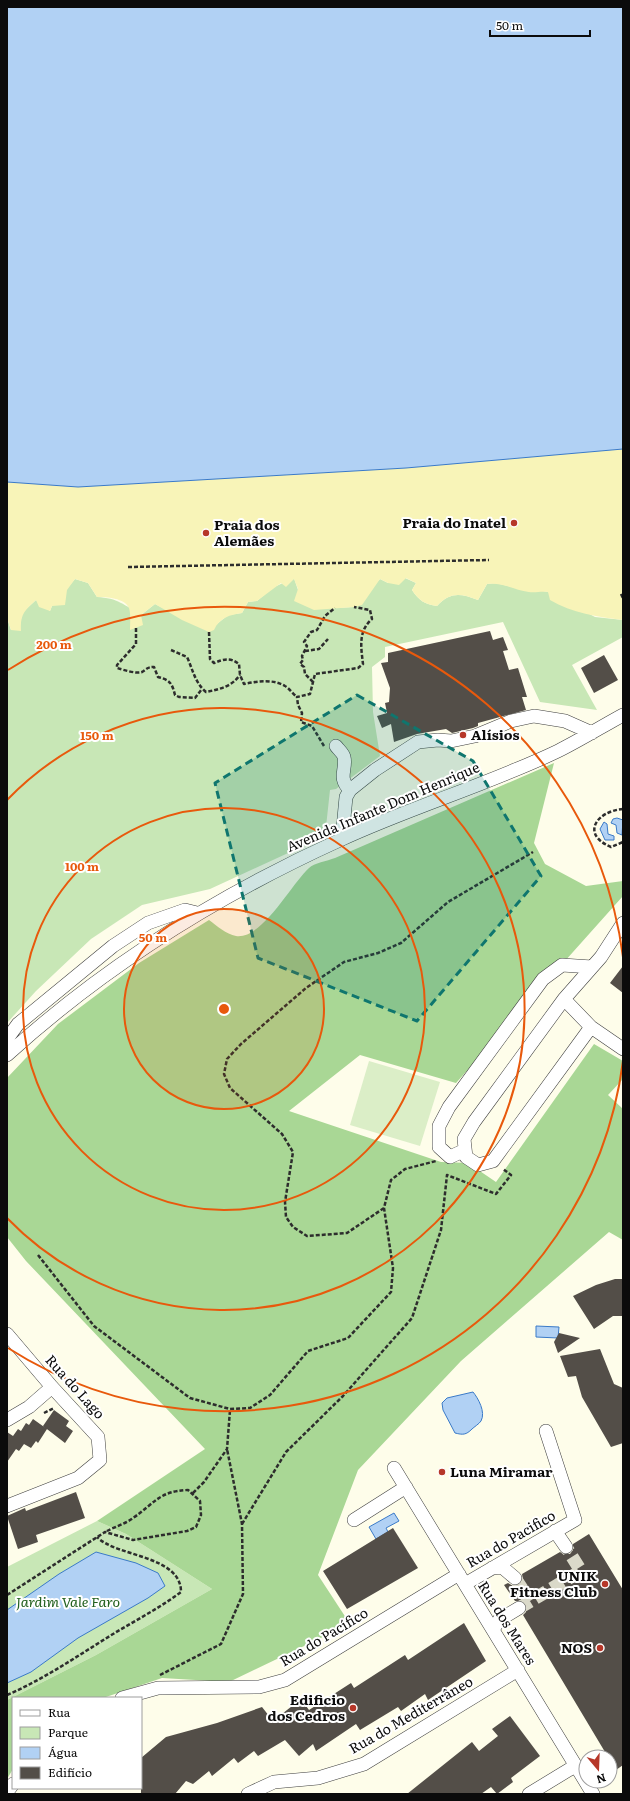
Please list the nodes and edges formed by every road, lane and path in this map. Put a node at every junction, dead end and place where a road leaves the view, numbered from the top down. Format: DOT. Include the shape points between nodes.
graph roads {
  1 [pos="489,560"];
  2 [pos="128,567"];
  3 [pos="621,594"];
  4 [pos="623,598"];
  5 [pos="354,607"];
  6 [pos="335,608"];
  7 [pos="136,628"];
  8 [pos="209,632"];
  9 [pos="328,639"];
  10 [pos="171,650"];
  11 [pos="304,651"];
  12 [pos="240,675"];
  13 [pos="313,683"];
  14 [pos="202,689"];
  15 [pos="297,697"];
  16 [pos="623,715"];
  17 [pos="592,733"];
  18 [pos="336,746"];
  19 [pos="350,790"];
  20 [pos="623,809"];
  21 [pos="342,839"];
  22 [pos="623,842"];
  23 [pos="619,845"];
  24 [pos="623,847"];
  25 [pos="533,852"];
  26 [pos="197,914"];
  27 [pos="623,923"];
  28 [pos="592,967"];
  29 [pos="564,999"];
  30 [pos="591,1027"];
  31 [pos="7,1039"];
  32 [pos="623,1049"];
  33 [pos="7,1053"];
  34 [pos="465,1150"];
  35 [pos="450,1157"];
  36 [pos="493,1161"];
  37 [pos="384,1208"];
  38 [pos="38,1255"];
  39 [pos="7,1334"];
  40 [pos="52,1387"];
  41 [pos="59,1405"];
  42 [pos="230,1410"];
  43 [pos="41,1414"];
  44 [pos="7,1420"];
  45 [pos="546,1431"];
  46 [pos="227,1449"];
  47 [pos="394,1468"];
  48 [pos="406,1487"];
  49 [pos="193,1493"];
  50 [pos="7,1506"];
  51 [pos="354,1520"];
  52 [pos="242,1524"];
  53 [pos="555,1531"];
  54 [pos="105,1532"];
  55 [pos="97,1537"];
  56 [pos="566,1548"];
  57 [pos="492,1568"];
  58 [pos="516,1578"];
  59 [pos="462,1579"];
  60 [pos="7,1595"];
  61 [pos="519,1608"];
  62 [pos="494,1630"];
  63 [pos="518,1670"];
  64 [pos="158,1676"];
  65 [pos="7,1695"];
  66 [pos="126,1697"];
  67 [pos="575,1766"];
  68 [pos="248,1794"];
  69 [pos="529,1794"];
  70 [pos="593,1794"];
  1 -- 2 [label="path"];
  3 -- 4 [label="path"];
  5 -- 13 [label="path" via="370,610 372,619 366,624 361,636 363,664 358,668 315,674"];
  6 -- 11 [label="path" via="325,616 317,630 311,632 304,642 307,646"];
  7 -- 14 [label="path" via="136,644 117,668 142,672 147,667 154,667 158,677 168,680 173,685 175,695 179,697 195,698"];
  8 -- 12 [label="path" via="210,659 214,663 224,659 233,660 239,664"];
  9 -- 11 [label="path" via="319,649"];
  10 -- 14 [label="path" via="187,657 194,677"];
  11 -- 13 [label="path" via="300,664"];
  12 -- 14 [label="path" via="234,683 222,688 206,692"];
  12 -- 15 [label="path" via="244,684 256,681 272,682 286,686"];
  13 -- 15 [label="path" via="310,694"];
  15 -- 18 [label="path" via="302,713 301,722 312,726 323,746"];
  16 -- 17 [label="street, Avenida Infante Dom Henrique"];
  17 -- 19 [label="street" via="565,720 534,716 490,728 475,736 451,741 418,742"];
  17 -- 21 [label="street, Avenida Infante Dom Henrique" via="514,770"];
  18 -- 19 [label="street" via="344,756 345,786"];
  19 -- 21 [label="street" via="346,797"];
  20 -- 23 [label="path" via="607,814 594,825 596,838 601,842 611,847"];
  21 -- 26 [label="street, Avenida Infante Dom Henrique" via="265,876"];
  22 -- 23 [label="path"];
  23 -- 24 [label="path"];
  25 -- 37 [label="path" via="448,902 401,943 338,966 306,988 227,1059 224,1074 230,1088 282,1134 293,1152 285,1202 286,1217 293,1227 307,1236 347,1233"];
  26 -- 31 [label="street" via="185,910 148,924 112,946 18,1024"];
  26 -- 33 [label="street, Avenida Infante Dom Henrique" via="162,934 89,987"];
  27 -- 28 [label="street"];
  28 -- 29 [label="street"];
  28 -- 35 [label="street" via="562,965 543,979 449,1107 439,1126 440,1147"];
  29 -- 30 [label="street"];
  29 -- 34 [label="street" via="474,1122 464,1139"];
  30 -- 32 [label="street"];
  30 -- 36 [label="street"];
  34 -- 35 [label="street"];
  34 -- 36 [label="street" via="466,1157 478,1165"];
  35 -- 37 [label="path" via="405,1169 391,1180"];
  36 -- 52 [label="path" via="511,1175 496,1194 447,1175 441,1230 412,1318 343,1396 286,1452"];
  37 -- 38 [label="path" via="393,1268 391,1292 348,1338 308,1351 270,1395 250,1408 230,1409 190,1398 94,1326"];
  39 -- 40 [label="street, Rua do Lago"];
  40 -- 44 [label="street" via="29,1407"];
  40 -- 50 [label="street, Rua do Lago" via="98,1437 100,1460 78,1478"];
  41 -- 43 [label="path"];
  42 -- 46 [label="path"];
  45 -- 53 [label="street, Rua do Pacifico" via="575,1520"];
  46 -- 49 [label="path"];
  46 -- 52 [label="path"];
  47 -- 48 [label="street, Rua dos Mares"];
  48 -- 51 [label="street"];
  48 -- 59 [label="street, Rua dos Mares"];
  49 -- 54 [label="path" via="188,1490 169,1492 158,1497 132,1519"];
  49 -- 54 [label="path" via="200,1501 201,1515 196,1527 187,1531 133,1540"];
  52 -- 64 [label="path" via="243,1594 221,1644"];
  53 -- 56 [label="street"];
  53 -- 57 [label="street, Rua do Pacifico"];
  54 -- 55 [label="path"];
  55 -- 60 [label="path"];
  55 -- 65 [label="path" via="103,1543 156,1562 174,1575 181,1584 181,1592 50,1674"];
  57 -- 58 [label="street" via="502,1567"];
  57 -- 59 [label="street, Rua do Pacifico"];
  59 -- 62 [label="street, Rua dos Mares"];
  59 -- 66 [label="street, Rua do Pacífico" via="285,1680 259,1687 158,1688"];
  61 -- 62 [label="street" via="499,1620"];
  62 -- 63 [label="street, Rua dos Mares"];
  63 -- 67 [label="street, Rua dos Mares"];
  63 -- 68 [label="street, Rua do Mediterrâneo" via="364,1764 318,1778 274,1782"];
  67 -- 69 [label="street"];
  67 -- 70 [label="street, Rua dos Mares"];
}
